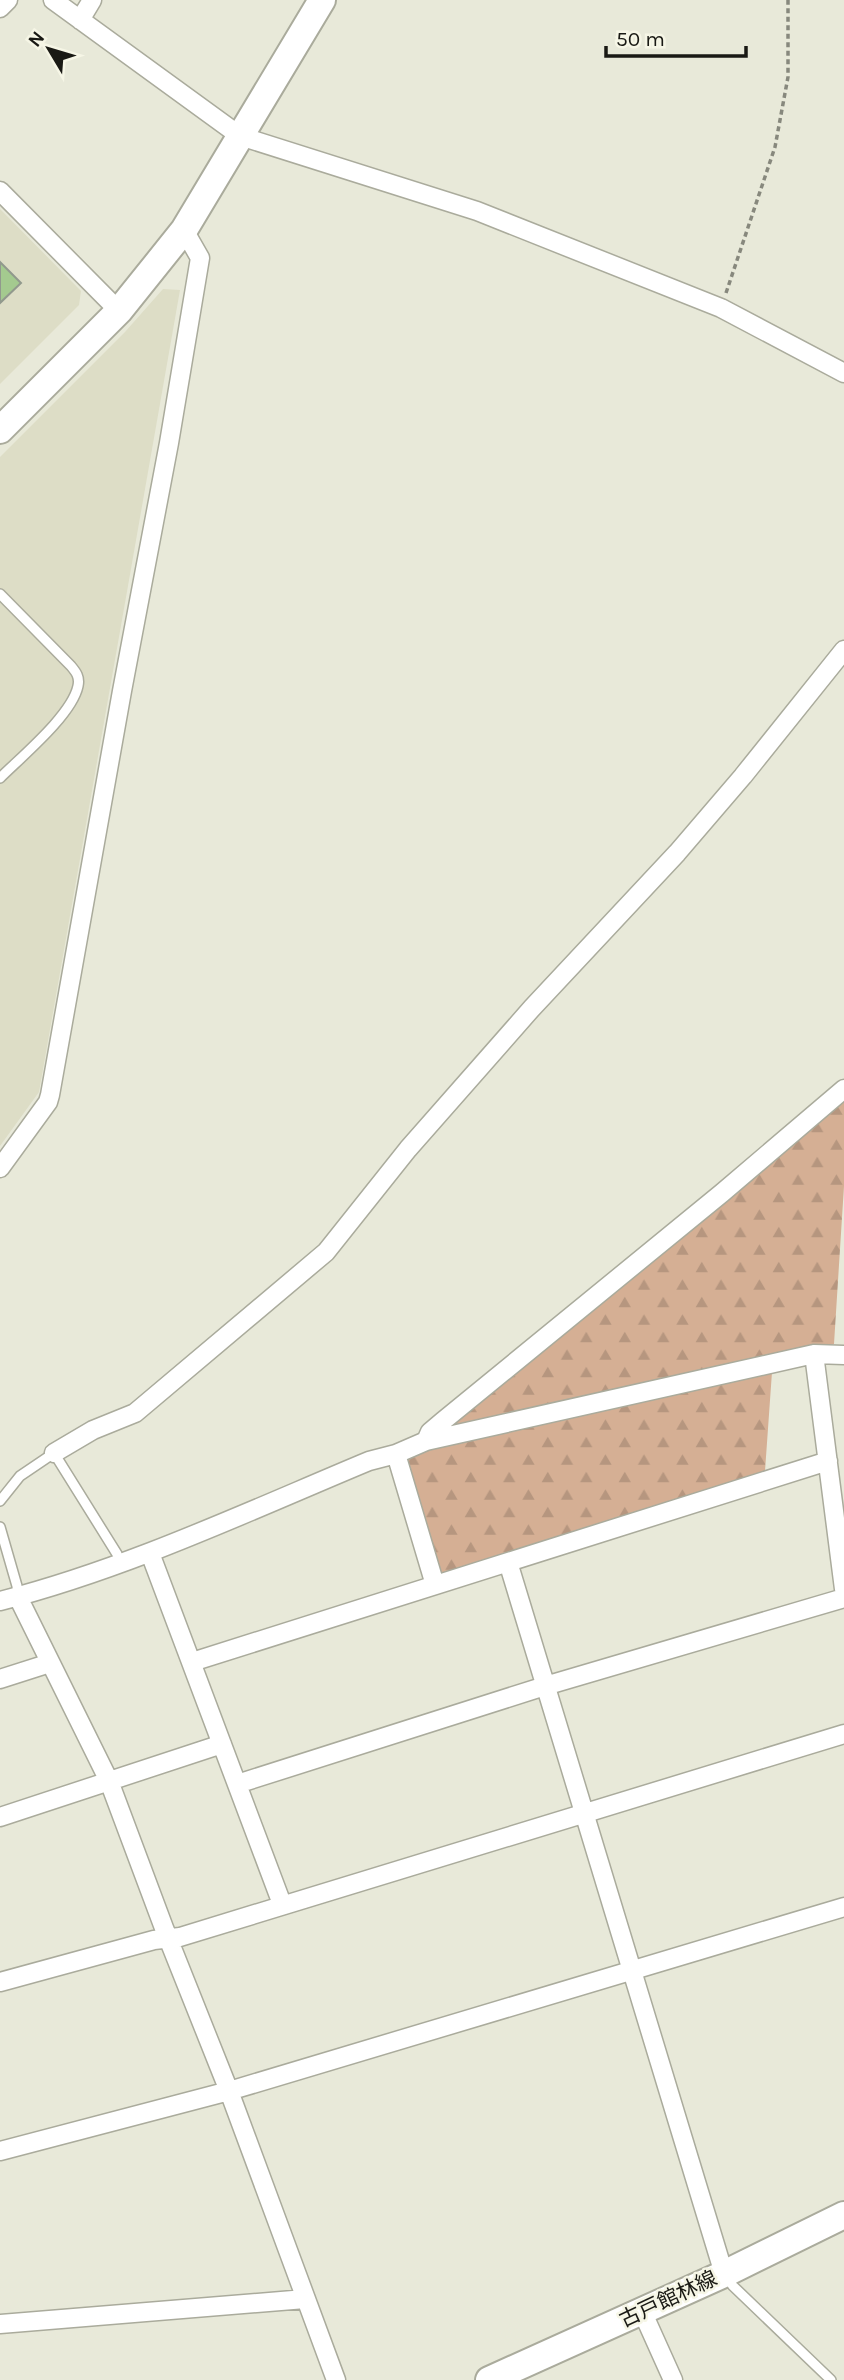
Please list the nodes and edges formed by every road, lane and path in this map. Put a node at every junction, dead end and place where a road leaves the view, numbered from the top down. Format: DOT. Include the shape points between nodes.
graph roads {
  1 [pos="8,0"];
  2 [pos="53,0"];
  3 [pos="92,0"];
  4 [pos="322,0"];
  5 [pos="788,0"];
  6 [pos="0,8"];
  7 [pos="80,20"];
  8 [pos="240,136"];
  9 [pos="0,191"];
  10 [pos="184,230"];
  11 [pos="722,308"];
  12 [pos="119,311"];
  13 [pos="844,373"];
  14 [pos="0,430"];
  15 [pos="0,594"];
  16 [pos="844,650"];
  17 [pos="0,778"];
  18 [pos="844,1089"];
  19 [pos="0,1168"];
  20 [pos="814,1354"];
  21 [pos="844,1355"];
  22 [pos="426,1441"];
  23 [pos="54,1453"];
  24 [pos="396,1454"];
  25 [pos="828,1461"];
  26 [pos="0,1501"];
  27 [pos="0,1527"];
  28 [pos="150,1553"];
  29 [pos="120,1562"];
  30 [pos="508,1562"];
  31 [pos="435,1585"];
  32 [pos="844,1588"];
  33 [pos="844,1598"];
  34 [pos="9,1599"];
  35 [pos="192,1662"];
  36 [pos="50,1663"];
  37 [pos="0,1679"];
  38 [pos="545,1686"];
  39 [pos="844,1734"];
  40 [pos="222,1744"];
  41 [pos="109,1781"];
  42 [pos="237,1784"];
  43 [pos="585,1814"];
  44 [pos="0,1817"];
  45 [pos="282,1904"];
  46 [pos="844,1907"];
  47 [pos="169,1939"];
  48 [pos="632,1969"];
  49 [pos="0,1982"];
  50 [pos="229,2091"];
  51 [pos="0,2151"];
  52 [pos="844,2215"];
  53 [pos="724,2274"];
  54 [pos="305,2299"];
  55 [pos="642,2311"];
  56 [pos="0,2323"];
  57 [pos="335,2380"];
  58 [pos="489,2380"];
  59 [pos="673,2380"];
  60 [pos="831,2380"];
  1 -- 6 [label="street"];
  2 -- 7 [label="street"];
  3 -- 7 [label="street"];
  4 -- 8 [label="street"];
  5 -- 11 [label="path" via="788,77 775,146"];
  7 -- 8 [label="street"];
  8 -- 10 [label="street"];
  8 -- 11 [label="street" via="477,211"];
  9 -- 12 [label="street"];
  10 -- 12 [label="street"];
  10 -- 19 [label="street" via="200,258 50,1095"];
  11 -- 13 [label="street"];
  12 -- 14 [label="street"];
  15 -- 17 [label="lane" via="71,666 79,684 64,713"];
  16 -- 23 [label="street" via="677,853 532,1008 408,1149 326,1252 135,1413"];
  18 -- 22 [label="street" via="443,1421"];
  20 -- 21 [label="street"];
  20 -- 22 [label="street"];
  20 -- 25 [label="street"];
  22 -- 24 [label="street"];
  23 -- 26 [label="lane" via="20,1476"];
  23 -- 29 [label="lane"];
  24 -- 28 [label="street" via="369,1461"];
  24 -- 31 [label="street"];
  25 -- 30 [label="street"];
  25 -- 32 [label="street"];
  27 -- 34 [label="lane" via="17,1586"];
  28 -- 29 [label="street"];
  28 -- 35 [label="street"];
  29 -- 34 [label="street"];
  30 -- 31 [label="street"];
  30 -- 38 [label="street"];
  31 -- 35 [label="street"];
  33 -- 38 [label="street"];
  34 -- 36 [label="street"];
  35 -- 40 [label="street"];
  36 -- 37 [label="street"];
  36 -- 41 [label="street"];
  38 -- 42 [label="street"];
  38 -- 43 [label="street"];
  39 -- 43 [label="street"];
  40 -- 41 [label="street"];
  40 -- 42 [label="street"];
  41 -- 44 [label="street"];
  41 -- 47 [label="street"];
  42 -- 45 [label="street"];
  43 -- 45 [label="street"];
  43 -- 48 [label="street"];
  45 -- 47 [label="street"];
  46 -- 48 [label="street"];
  47 -- 49 [label="street"];
  47 -- 50 [label="street"];
  48 -- 50 [label="street"];
  48 -- 53 [label="street"];
  50 -- 51 [label="street"];
  50 -- 54 [label="street"];
  52 -- 53 [label="street, 古戸館林線"];
  53 -- 55 [label="street, 古戸館林線"];
  53 -- 60 [label="lane"];
  54 -- 56 [label="street"];
  54 -- 57 [label="street"];
  55 -- 58 [label="street, 古戸館林線"];
  55 -- 59 [label="street"];
}
